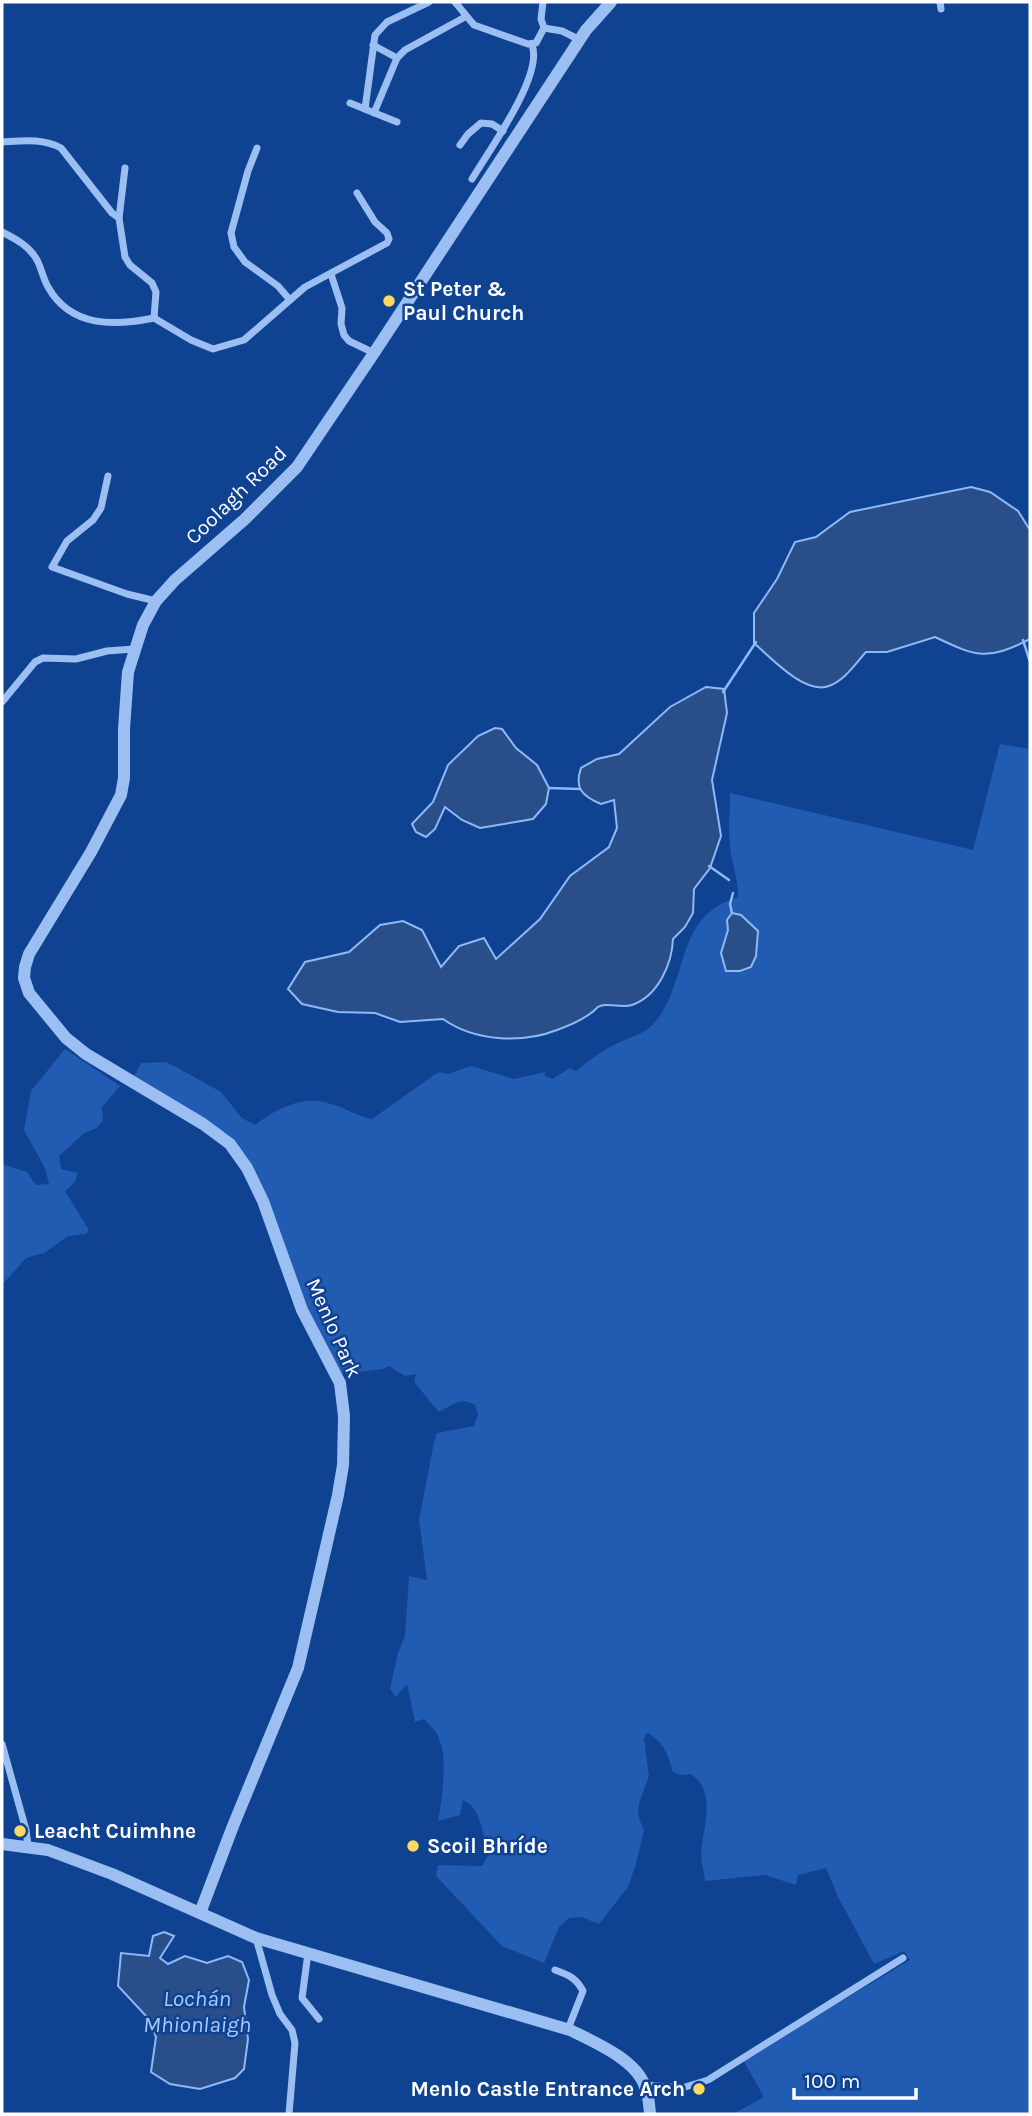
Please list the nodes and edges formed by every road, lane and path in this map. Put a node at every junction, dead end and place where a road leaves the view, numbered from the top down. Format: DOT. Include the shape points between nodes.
graph roads {
  1 [pos="429,2"];
  2 [pos="455,2"];
  3 [pos="543,2"];
  4 [pos="611,2"];
  5 [pos="465,17"];
  6 [pos="544,28"];
  7 [pos="580,40"];
  8 [pos="373,45"];
  9 [pos="532,45"];
  10 [pos="397,58"];
  11 [pos="350,103"];
  12 [pos="365,109"];
  13 [pos="374,113"];
  14 [pos="397,122"];
  15 [pos="503,131"];
  16 [pos="2,142"];
  17 [pos="460,145"];
  18 [pos="257,148"];
  19 [pos="125,168"];
  20 [pos="472,180"];
  21 [pos="357,193"];
  22 [pos="119,218"];
  23 [pos="2,232"];
  24 [pos="331,274"];
  25 [pos="290,300"];
  26 [pos="154,318"];
  27 [pos="374,353"];
  28 [pos="108,477"];
  29 [pos="156,601"];
  30 [pos="134,649"];
  31 [pos="2,702"];
  32 [pos="24,978"];
  33 [pos="2,1744"];
  34 [pos="2,1844"];
  35 [pos="28,1846"];
  36 [pos="200,1913"];
  37 [pos="256,1938"];
  38 [pos="308,1953"];
  39 [pos="903,1958"];
  40 [pos="555,1969"];
  41 [pos="319,2019"];
  42 [pos="568,2029"];
  43 [pos="645,2085"];
  44 [pos="291,2113"];
  45 [pos="650,2114"];
  1 -- 8 [label="street" via="387,22"];
  2 -- 5 [label="street"];
  3 -- 6 [label="street"];
  4 -- 7 [label="street, Coolagh Road"];
  5 -- 9 [label="street" via="494,34"];
  5 -- 10 [label="street" via="415,43"];
  6 -- 7 [label="street"];
  6 -- 9 [label="street"];
  7 -- 27 [label="street, Coolagh Road"];
  8 -- 10 [label="street"];
  8 -- 12 [label="street"];
  9 -- 15 [label="street" via="535,53 530,76"];
  10 -- 13 [label="street"];
  11 -- 12 [label="street"];
  12 -- 13 [label="street"];
  13 -- 14 [label="street"];
  15 -- 17 [label="street" via="481,123"];
  15 -- 20 [label="street"];
  16 -- 22 [label="street" via="37,141 61,148"];
  18 -- 25 [label="street" via="231,233 234,247"];
  19 -- 22 [label="street"];
  21 -- 24 [label="street" via="389,239"];
  22 -- 26 [label="street" via="125,257 156,292"];
  23 -- 26 [label="street" via="32,253 55,298 80,315 112,324"];
  24 -- 25 [label="street"];
  24 -- 27 [label="street" via="342,308 344,335"];
  25 -- 26 [label="street" via="244,340 214,349"];
  27 -- 29 [label="street, Coolagh Road" via="297,467"];
  28 -- 29 [label="street" via="101,508 67,541 52,567"];
  29 -- 30 [label="street, Coolagh Road"];
  30 -- 31 [label="street" via="35,662"];
  30 -- 32 [label="street, Coolagh Road" via="125,702 121,795 29,954"];
  32 -- 36 [label="street, Menlo Park" via="29,993 66,1038 230,1143 263,1201 302,1310 340,1383 343,1465 298,1668"];
  33 -- 35 [label="street"];
  34 -- 35 [label="street"];
  35 -- 36 [label="street" via="112,1874"];
  36 -- 37 [label="street"];
  37 -- 38 [label="street"];
  37 -- 44 [label="street" via="272,1994 295,2043"];
  38 -- 41 [label="street" via="302,1998"];
  38 -- 42 [label="street"];
  39 -- 43 [label="street" via="708,2080 682,2088"];
  40 -- 42 [label="street" via="570,1975 583,1991"];
  42 -- 43 [label="street" via="615,2054"];
  43 -- 45 [label="street"];
}
